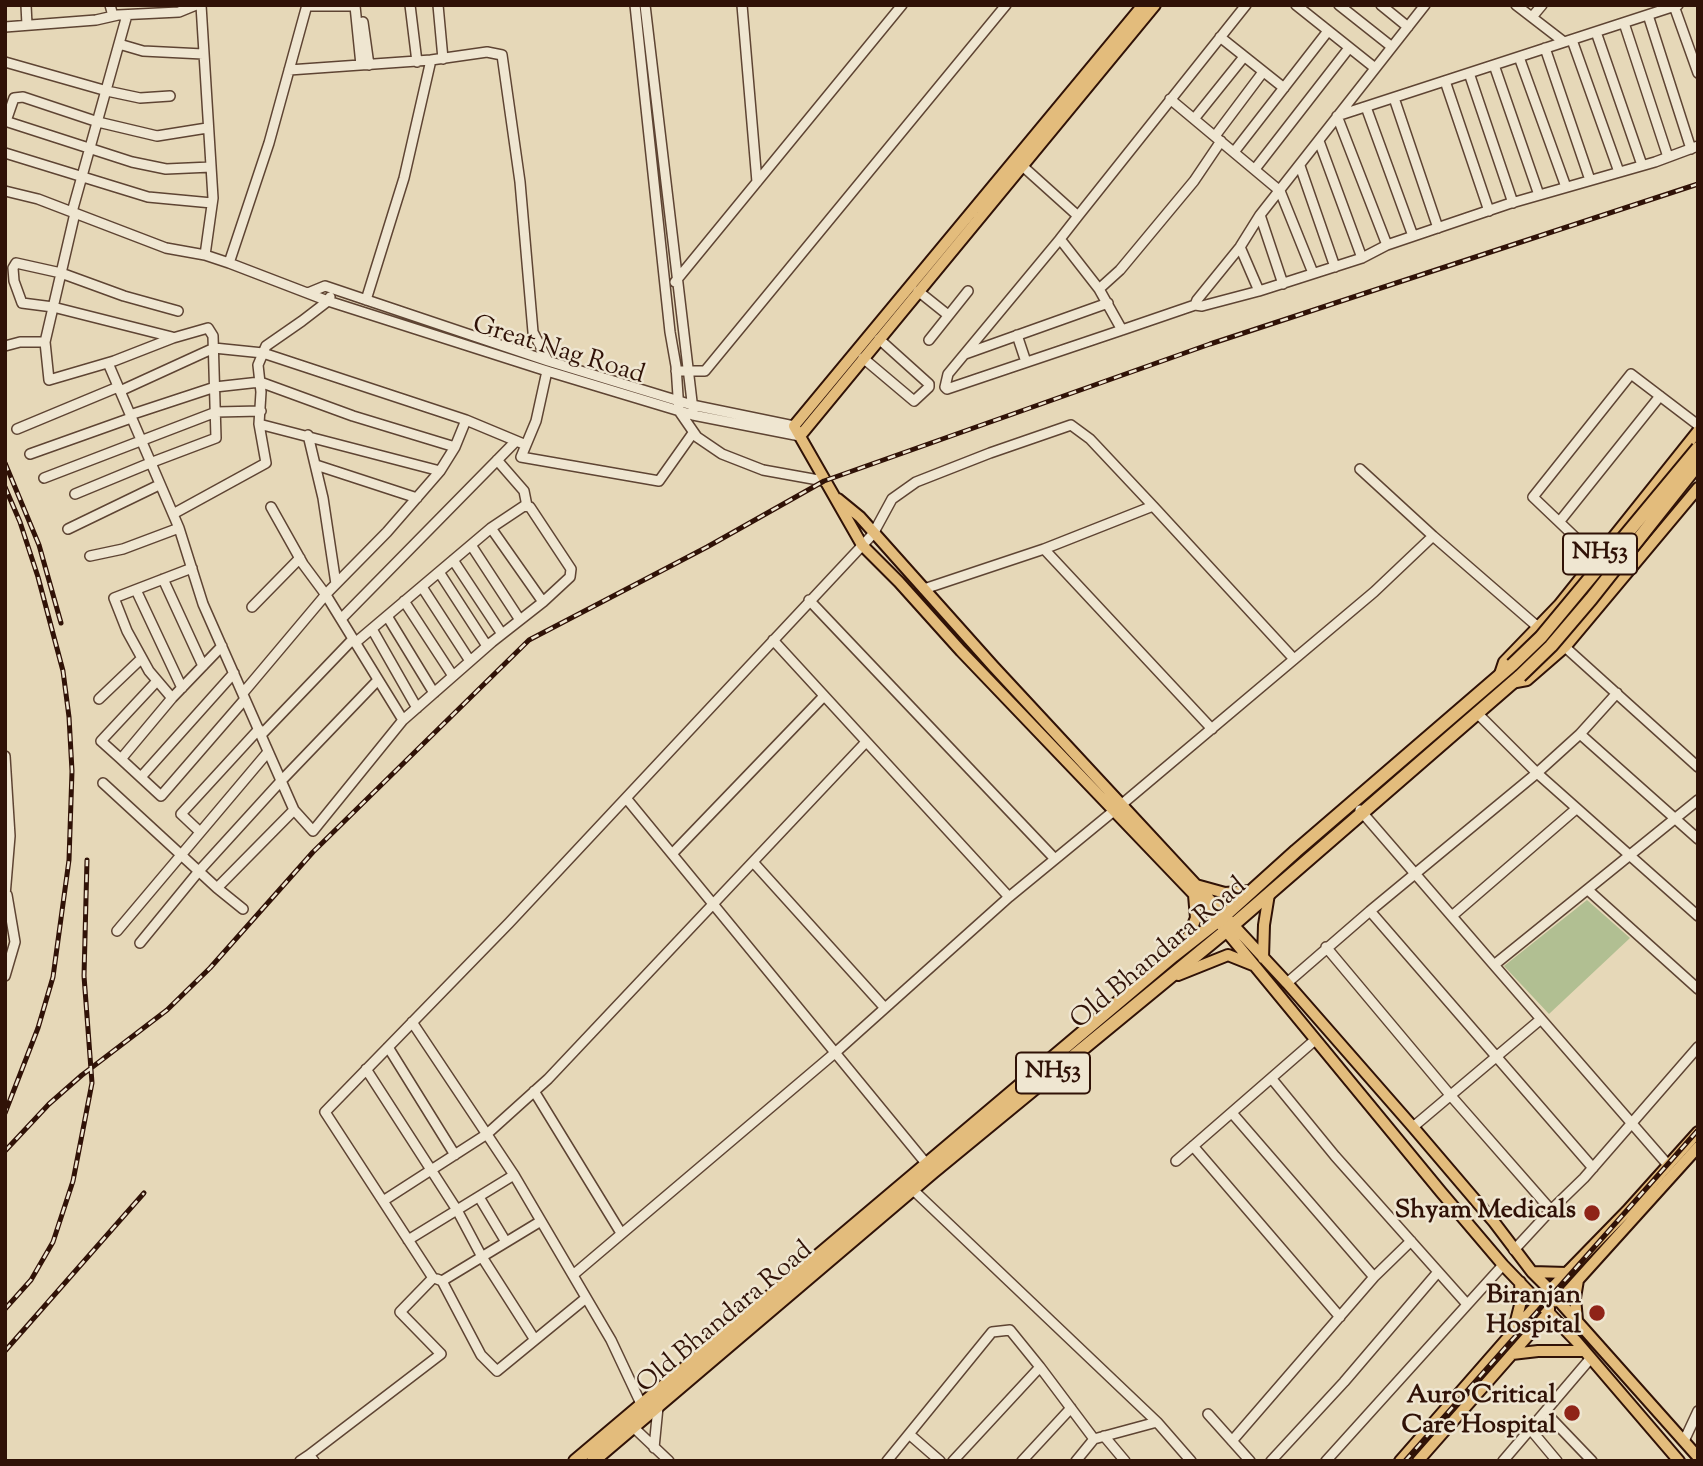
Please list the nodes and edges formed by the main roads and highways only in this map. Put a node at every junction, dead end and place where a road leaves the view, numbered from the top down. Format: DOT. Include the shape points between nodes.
graph roads {
  1 [pos="1143,5"];
  2 [pos="1154,5"];
  3 [pos="1018,162"];
  4 [pos="1698,430"];
  5 [pos="800,436"];
  6 [pos="1698,448"];
  7 [pos="1698,464"];
  8 [pos="1698,488"];
  9 [pos="834,496"];
  10 [pos="1511,674"];
  11 [pos="1358,808"];
  12 [pos="1117,809"];
  13 [pos="1195,890"];
  14 [pos="1251,891"];
  15 [pos="1269,894"];
  16 [pos="1225,923"];
  17 [pos="1184,947"];
  18 [pos="1258,961"];
  19 [pos="1166,980"];
  20 [pos="1101,1026"];
  21 [pos="1698,1132"];
  22 [pos="1698,1147"];
  23 [pos="908,1186"];
  24 [pos="1532,1272"];
  25 [pos="1567,1273"];
  26 [pos="1578,1280"];
  27 [pos="1520,1282"];
  28 [pos="1549,1301"];
  29 [pos="1577,1320"];
  30 [pos="1513,1332"];
  31 [pos="1512,1354"];
  32 [pos="1587,1355"];
  33 [pos="644,1411"];
  34 [pos="629,1423"];
  35 [pos="1698,1457"];
  36 [pos="575,1461"];
  37 [pos="593,1461"];
  38 [pos="1400,1461"];
  39 [pos="1418,1461"];
  40 [pos="1679,1461"];
  1 -- 3 [label="main road"];
  2 -- 3 [label="main road"];
  3 -- 5 [label="main road"];
  3 -- 5 [label="main road" via="794,426"];
  4 -- 10 [label="main road, NH53" via="1539,628 1504,662"];
  5 -- 9 [label="main road"];
  6 -- 10 [label="highway, NH53, bridge"];
  7 -- 10 [label="highway, bridge" via="1551,646"];
  8 -- 10 [label="main road, Old Bhandara Road / NH53" via="1565,647 1527,680"];
  9 -- 12 [label="main road" via="860,517"];
  9 -- 12 [label="main road" via="862,545"];
  10 -- 11 [label="highway, NH53"];
  10 -- 11 [label="highway, Old Bhandara Road / NH53" via="1478,714"];
  11 -- 14 [label="highway, NH53"];
  11 -- 15 [label="highway, Old Bhandara Road / NH53"];
  12 -- 13 [label="main road"];
  13 -- 14 [label="main road"];
  13 -- 16 [label="main road"];
  13 -- 17 [label="main road" via="1196,918"];
  14 -- 16 [label="highway, NH53"];
  15 -- 16 [label="highway, Old Bhandara Road / NH53"];
  15 -- 18 [label="main road"];
  16 -- 17 [label="highway, NH53"];
  16 -- 18 [label="main road"];
  16 -- 19 [label="highway, Old Bhandara Road / NH53"];
  17 -- 20 [label="highway, NH53"];
  18 -- 19 [label="main road" via="1228,955"];
  18 -- 24 [label="main road" via="1287,983"];
  18 -- 27 [label="main road" via="1315,1040"];
  19 -- 20 [label="highway, Old Bhandara Road / NH53"];
  20 -- 23 [label="highway, Old Bhandara Road / NH53"];
  21 -- 25 [label="main road"];
  22 -- 26 [label="main road"];
  23 -- 33 [label="highway, NH53"];
  23 -- 33 [label="highway, Old Bhandara Road / NH53" via="658,1407"];
  24 -- 25 [label="main road"];
  24 -- 28 [label="main road"];
  25 -- 28 [label="main road"];
  26 -- 28 [label="main road"];
  26 -- 29 [label="main road"];
  27 -- 28 [label="main road"];
  27 -- 30 [label="main road" via="1521,1301"];
  28 -- 29 [label="main road"];
  28 -- 30 [label="main road"];
  28 -- 31 [label="main road"];
  28 -- 32 [label="main road"];
  29 -- 35 [label="main road"];
  30 -- 38 [label="main road"];
  31 -- 32 [label="main road"];
  31 -- 39 [label="main road"];
  32 -- 40 [label="main road"];
  33 -- 34 [label="highway, Old Bhandara Road / NH53"];
  34 -- 36 [label="highway, NH53"];
  34 -- 37 [label="highway, Old Bhandara Road / NH53"];
}
